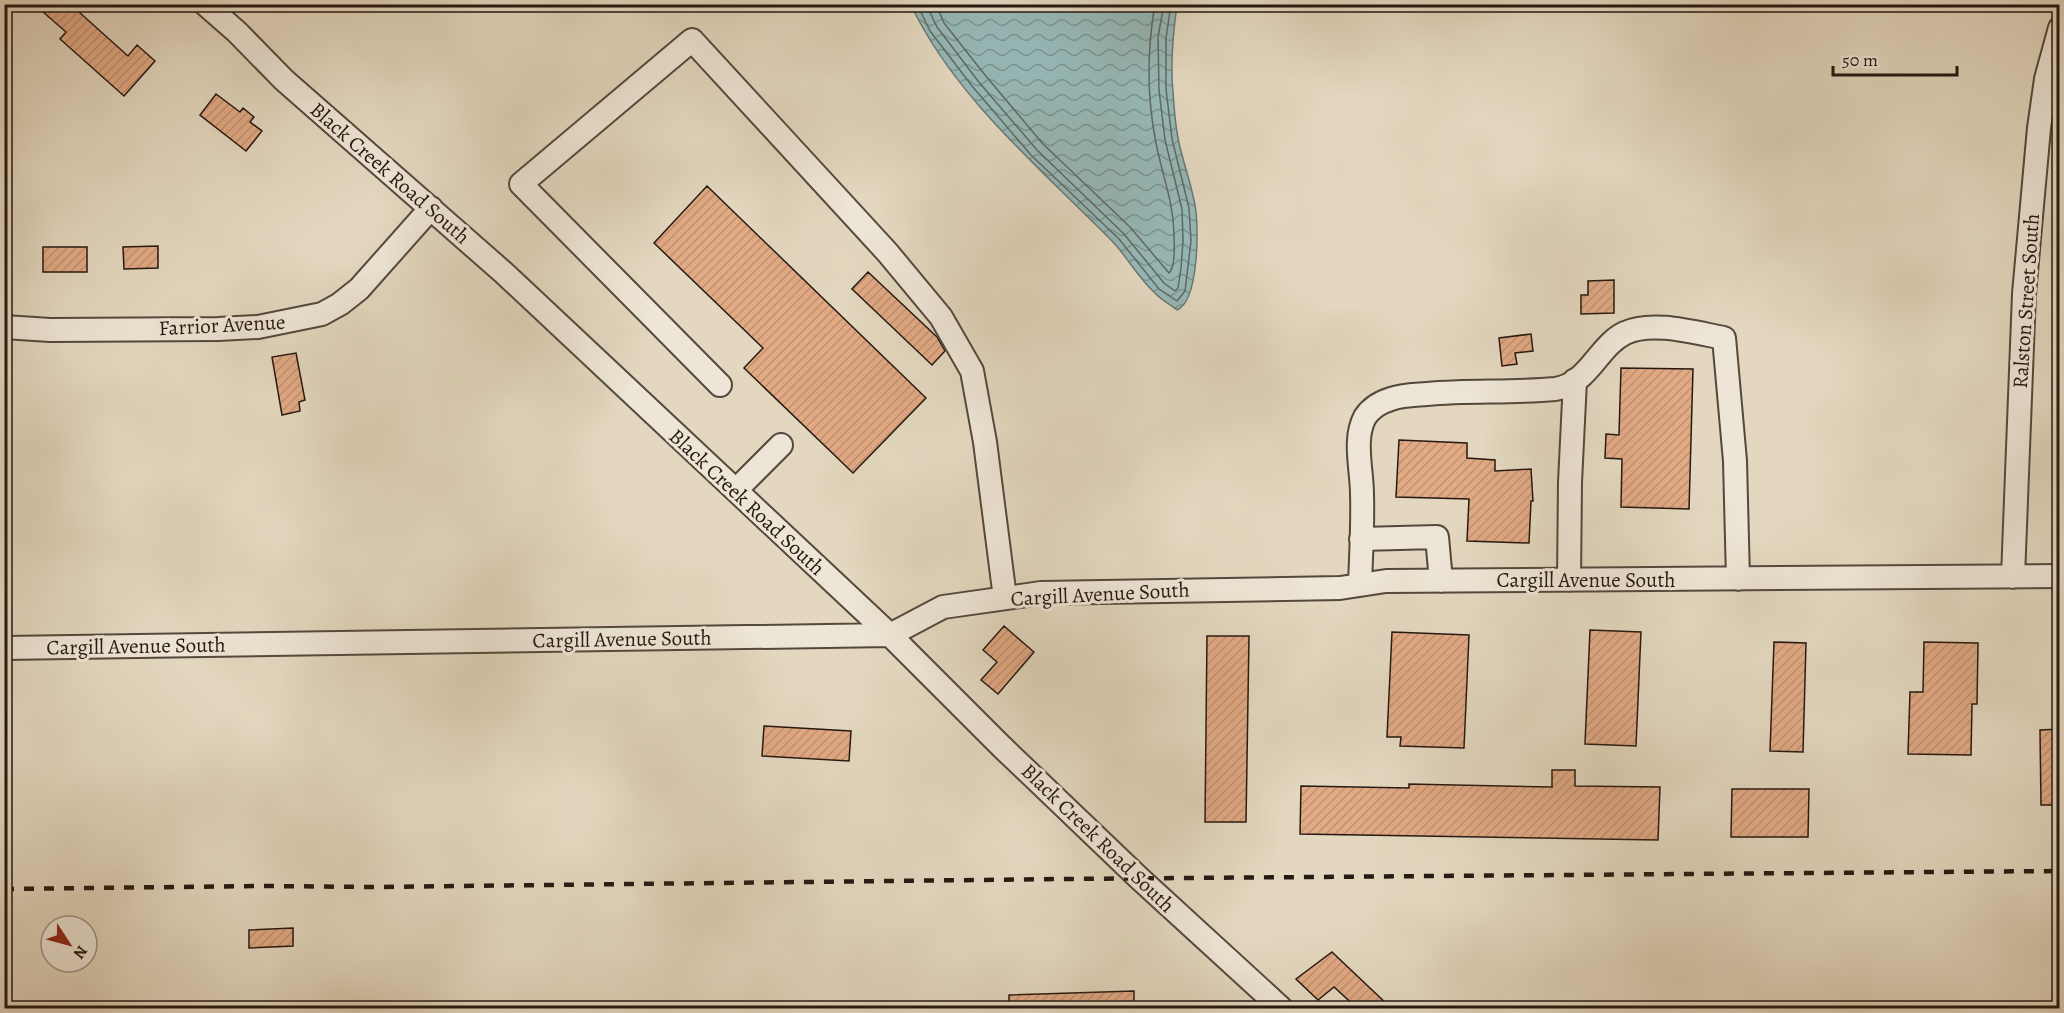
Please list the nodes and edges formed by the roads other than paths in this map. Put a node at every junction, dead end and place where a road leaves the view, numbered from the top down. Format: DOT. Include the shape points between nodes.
graph roads {
  1 [pos="205,4"];
  2 [pos="2060,28"];
  3 [pos="2049,130"];
  4 [pos="431,208"];
  5 [pos="4,327"];
  6 [pos="1575,380"];
  7 [pos="720,385"];
  8 [pos="781,445"];
  9 [pos="736,490"];
  10 [pos="1361,539"];
  11 [pos="2060,576"];
  12 [pos="2013,577"];
  13 [pos="1738,579"];
  14 [pos="1569,580"];
  15 [pos="1441,581"];
  16 [pos="1360,585"];
  17 [pos="1005,598"];
  18 [pos="890,635"];
  19 [pos="4,648"];
  20 [pos="1281,1008"];
  1 -- 4 [label="street, Black Creek Road South" via="284,80"];
  2 -- 3 [label="street, Ralston Street South" via="2046,80"];
  3 -- 12 [label="street, Ralston Street South" via="2024,294"];
  4 -- 5 [label="street, Farrior Avenue" via="359,289 322,314 258,327 218,330"];
  4 -- 9 [label="street, Black Creek Road South"];
  6 -- 10 [label="street" via="1557,388 1397,397 1375,406 1360,430"];
  6 -- 13 [label="street" via="1626,333 1664,327 1724,338 1735,461"];
  6 -- 14 [label="street"];
  7 -- 17 [label="street" via="521,184 692,40 894,260 941,317 972,371"];
  8 -- 9 [label="street"];
  9 -- 18 [label="street, Black Creek Road South"];
  10 -- 15 [label="street" via="1437,537"];
  10 -- 16 [label="street"];
  11 -- 12 [label="street, Cargill Avenue South"];
  12 -- 13 [label="street, Cargill Avenue South"];
  13 -- 14 [label="street, Cargill Avenue South"];
  14 -- 15 [label="street, Cargill Avenue South"];
  15 -- 16 [label="street, Cargill Avenue South"];
  16 -- 17 [label="street, Cargill Avenue South" via="1041,592"];
  17 -- 18 [label="street, Cargill Avenue South" via="943,607"];
  18 -- 19 [label="street, Cargill Avenue South"];
  18 -- 20 [label="street, Black Creek Road South" via="1139,878"];
}
